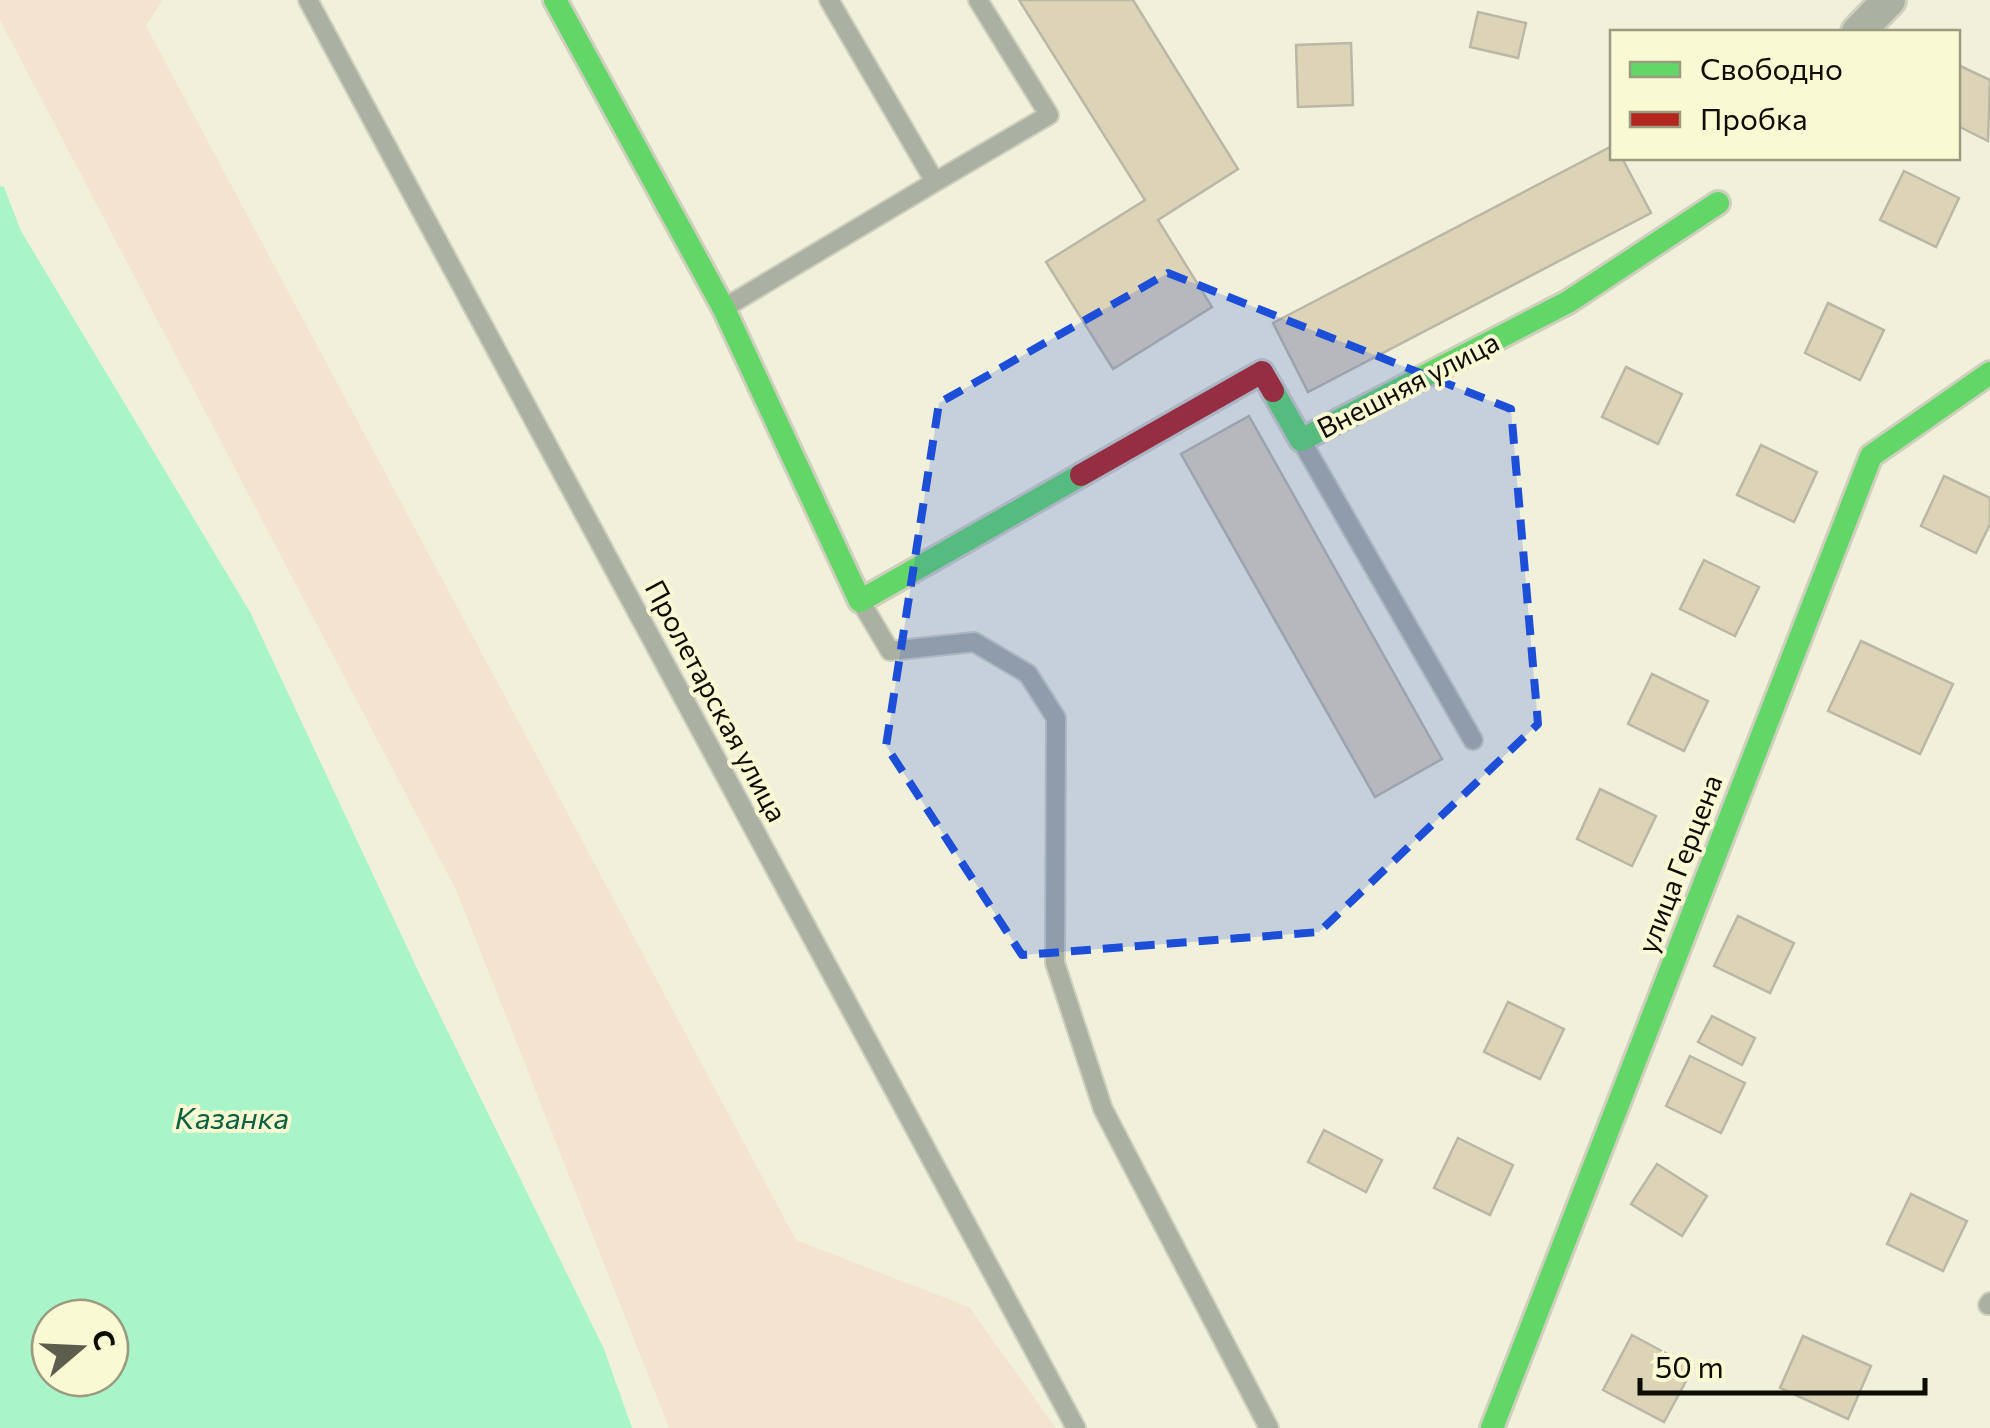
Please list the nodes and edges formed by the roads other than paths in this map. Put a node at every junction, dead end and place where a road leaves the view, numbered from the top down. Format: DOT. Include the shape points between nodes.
graph roads {
  1 [pos="308,0"];
  2 [pos="555,0"];
  3 [pos="829,0"];
  4 [pos="978,0"];
  5 [pos="1889,0"];
  6 [pos="1860,30"];
  7 [pos="935,182"];
  8 [pos="1718,203"];
  9 [pos="724,308"];
  10 [pos="1990,373"];
  11 [pos="1300,440"];
  12 [pos="860,601"];
  13 [pos="1473,740"];
  14 [pos="1076,1428"];
  15 [pos="1268,1428"];
  16 [pos="1492,1428"];
  1 -- 14 [label="lane, Пролетарская улица"];
  2 -- 9 [label="street"];
  3 -- 7 [label="lane"];
  4 -- 7 [label="lane" via="1049,115"];
  5 -- 6 [label="street"];
  7 -- 9 [label="lane"];
  8 -- 11 [label="street, Внешняя улица" via="1568,302"];
  9 -- 12 [label="street"];
  10 -- 16 [label="street, улица Герцена" via="1872,456"];
  11 -- 12 [label="street, Внешняя улица" via="1262,372"];
  11 -- 13 [label="lane"];
  12 -- 15 [label="lane" via="890,652 974,642 1028,674 1056,718 1055,963 1103,1110"];
}
